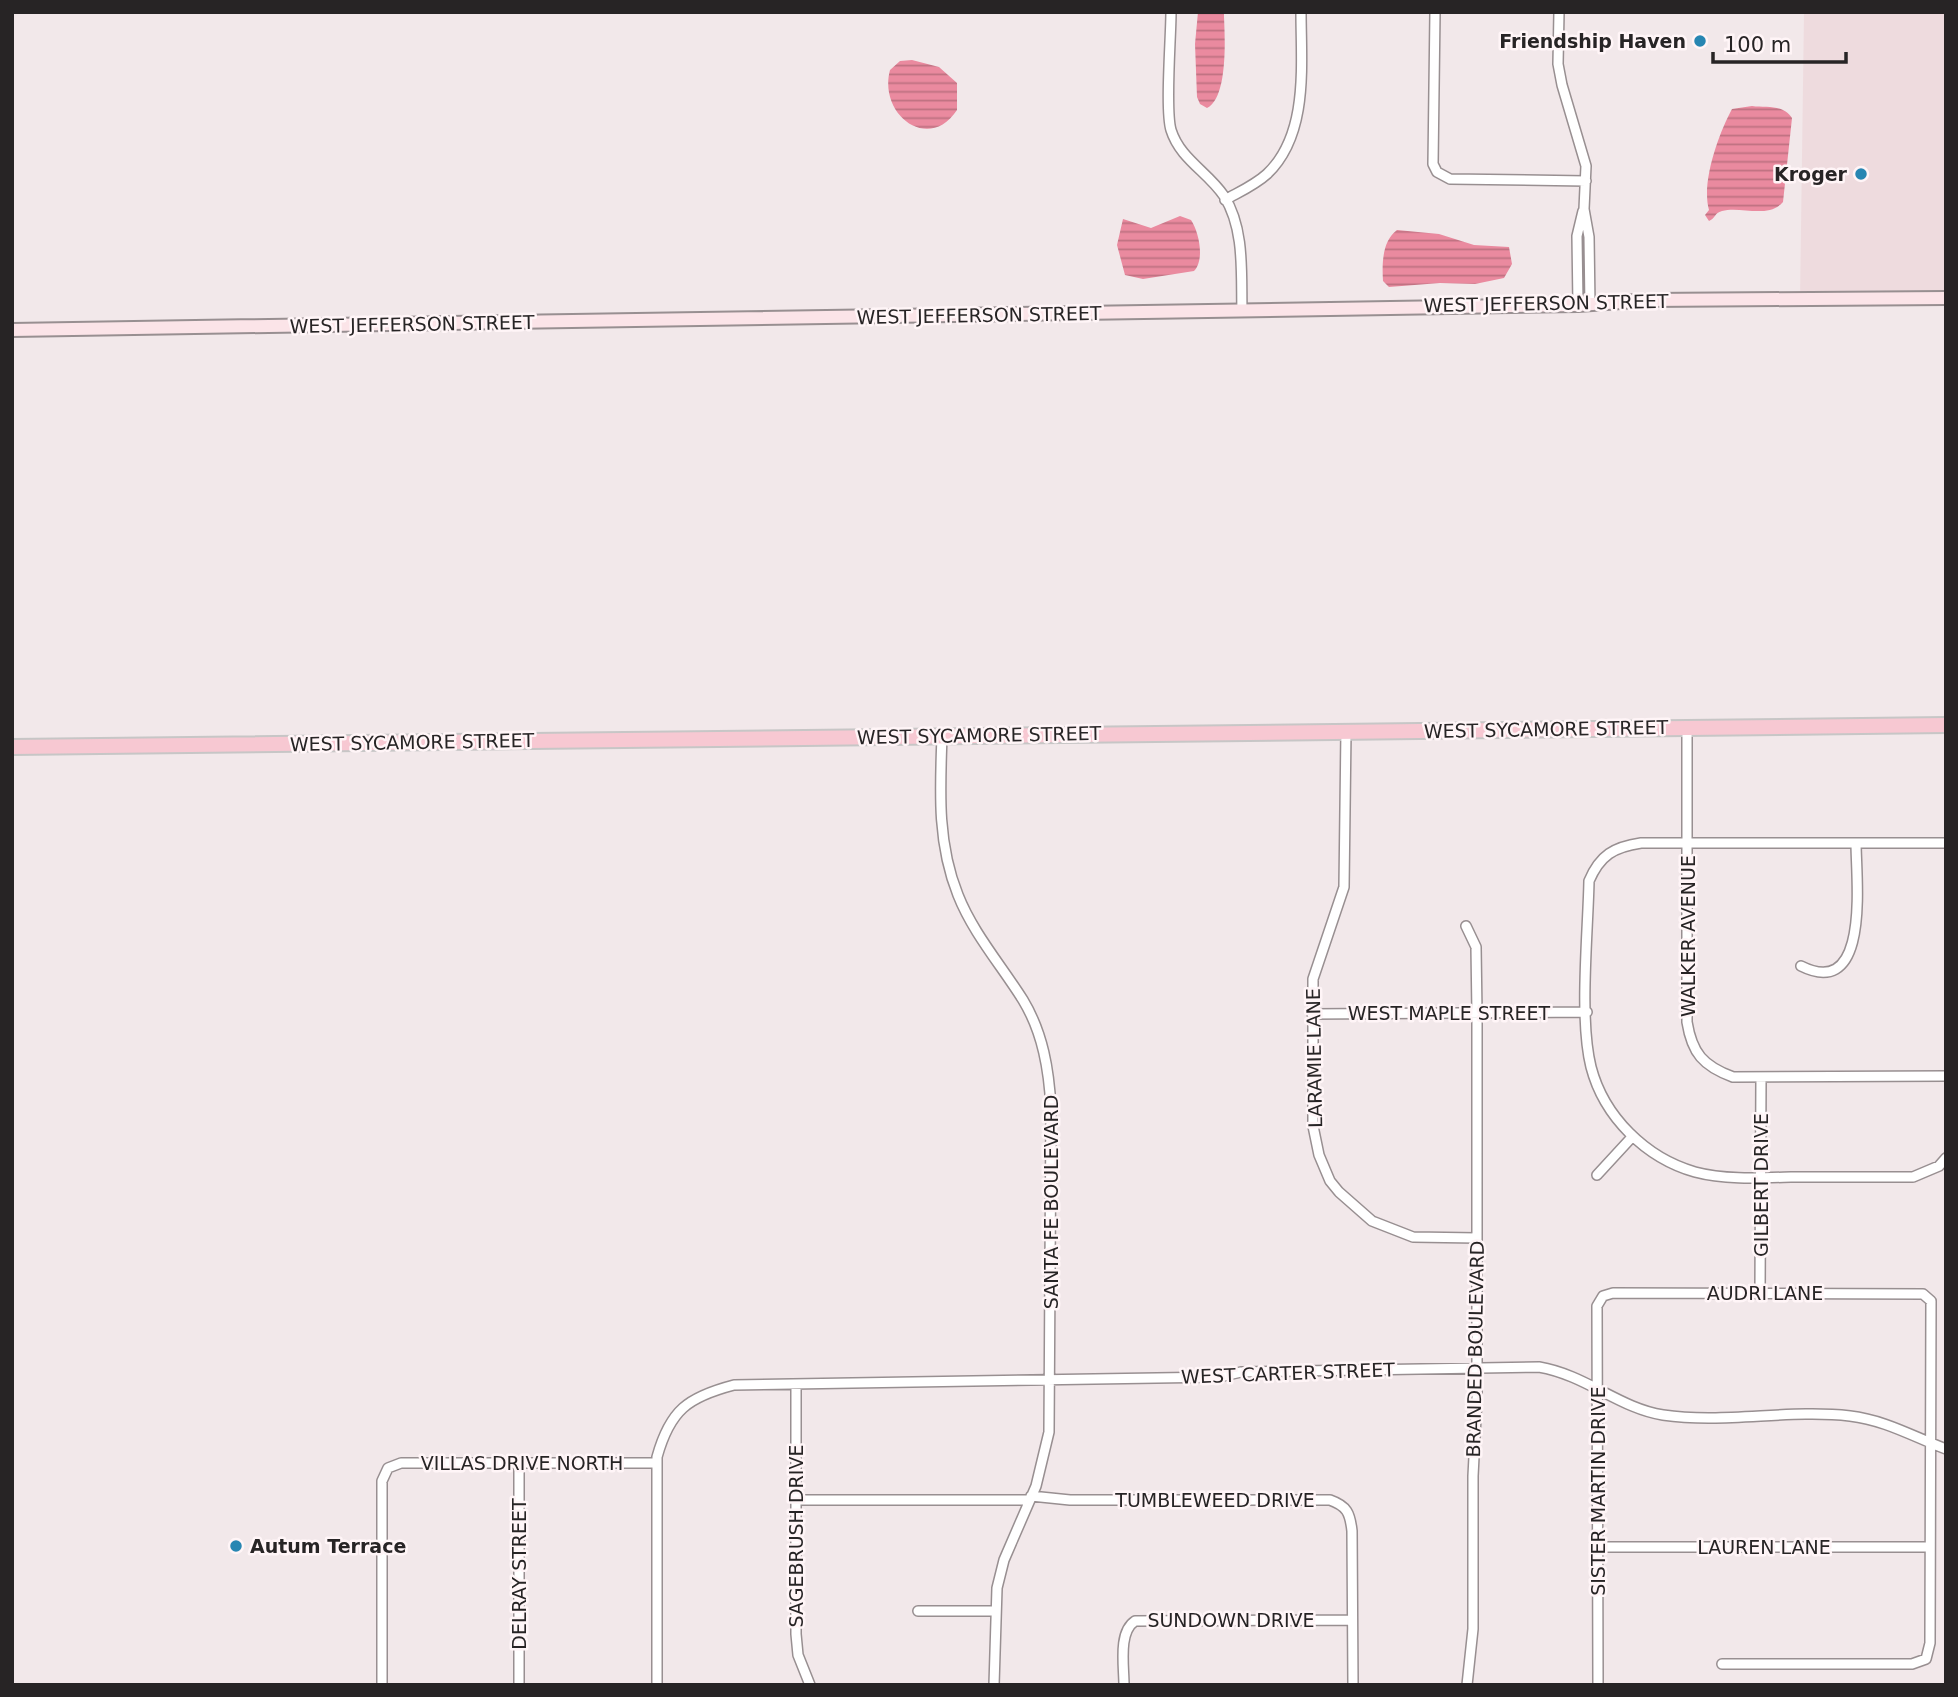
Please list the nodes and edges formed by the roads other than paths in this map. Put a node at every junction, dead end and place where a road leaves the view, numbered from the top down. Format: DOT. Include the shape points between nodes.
graph roads {
  1 [pos="1171,12"];
  2 [pos="1301,12"];
  3 [pos="1434,12"];
  4 [pos="1559,12"];
  5 [pos="1586,181"];
  6 [pos="1225,200"];
  7 [pos="1946,298"];
  8 [pos="1584,305"];
  9 [pos="1242,311"];
  10 [pos="12,330"];
  11 [pos="1946,725"];
  12 [pos="1686,727"];
  13 [pos="1346,731"];
  14 [pos="942,736"];
  15 [pos="12,747"];
  16 [pos="1687,843"];
  17 [pos="1856,843"];
  18 [pos="1946,843"];
  19 [pos="1466,926"];
  20 [pos="1801,966"];
  21 [pos="1587,1012"];
  22 [pos="1477,1013"];
  23 [pos="1312,1014"];
  24 [pos="1946,1076"];
  25 [pos="1761,1077"];
  26 [pos="1632,1137"];
  27 [pos="1946,1157"];
  28 [pos="1597,1175"];
  29 [pos="1761,1178"];
  30 [pos="1477,1238"];
  31 [pos="1760,1293"];
  32 [pos="1601,1298"];
  33 [pos="1477,1368"];
  34 [pos="1051,1379"];
  35 [pos="796,1385"];
  36 [pos="1599,1387"];
  37 [pos="1930,1442"];
  38 [pos="1946,1449"];
  39 [pos="519,1463"];
  40 [pos="657,1463"];
  41 [pos="1030,1498"];
  42 [pos="796,1500"];
  43 [pos="1598,1547"];
  44 [pos="1930,1547"];
  45 [pos="918,1611"];
  46 [pos="995,1611"];
  47 [pos="1352,1620"];
  48 [pos="1722,1664"];
  49 [pos="382,1685"];
  50 [pos="519,1685"];
  51 [pos="657,1685"];
  52 [pos="810,1685"];
  53 [pos="994,1685"];
  54 [pos="1124,1685"];
  55 [pos="1353,1685"];
  56 [pos="1467,1685"];
  57 [pos="1598,1685"];
  1 -- 6 [label="street" via="1170,128 1179,147"];
  2 -- 6 [label="street" via="1298,117 1285,150 1268,173"];
  3 -- 5 [label="street" via="1433,164 1437,172 1451,179"];
  4 -- 5 [label="street" via="1558,64 1582,145"];
  5 -- 8 [label="street"];
  6 -- 9 [label="street" via="1241,246"];
  7 -- 8 [label="street, WEST JEFFERSON STREET" via="1650,300"];
  8 -- 9 [label="street, WEST JEFFERSON STREET"];
  9 -- 10 [label="street, WEST JEFFERSON STREET"];
  11 -- 12 [label="main road, WEST SYCAMORE STREET"];
  12 -- 13 [label="main road, WEST SYCAMORE STREET"];
  12 -- 16 [label="street, WALKER AVENUE"];
  13 -- 14 [label="main road, WEST SYCAMORE STREET"];
  13 -- 23 [label="street, LARAMIE LANE" via="1344,887 1315,967"];
  14 -- 15 [label="main road, WEST SYCAMORE STREET"];
  14 -- 34 [label="street, SANTA FE BOULEVARD" via="940,807 947,862 968,915 1024,1002 1045,1052 1050,1083"];
  16 -- 17 [label="street"];
  16 -- 21 [label="street" via="1618,846 1595,866 1589,881"];
  16 -- 25 [label="street, WALKER AVENUE" via="1690,1044 1713,1070 1733,1077"];
  17 -- 18 [label="street"];
  17 -- 20 [label="street" via="1855,942 1849,957 1833,970 1820,973"];
  19 -- 22 [label="street, BRANDED BOULEVARD" via="1476,947"];
  21 -- 22 [label="street, WEST MAPLE STREET"];
  21 -- 26 [label="street" via="1588,1052 1599,1089"];
  22 -- 23 [label="street, WEST MAPLE STREET"];
  22 -- 30 [label="street, BRANDED BOULEVARD"];
  23 -- 30 [label="street, LARAMIE LANE" via="1313,1126 1330,1181 1361,1213 1394,1231 1413,1237"];
  24 -- 25 [label="street, WALKER AVENUE"];
  25 -- 29 [label="street, GILBERT DRIVE"];
  26 -- 28 [label="street"];
  26 -- 29 [label="street" via="1664,1160 1694,1171"];
  27 -- 29 [label="street" via="1939,1166 1913,1177"];
  29 -- 31 [label="street, GILBERT DRIVE"];
  30 -- 33 [label="street, BRANDED BOULEVARD"];
  31 -- 32 [label="street, AUDRI LANE" via="1613,1293"];
  31 -- 37 [label="street, AUDRI LANE" via="1917,1293 1928,1297"];
  32 -- 36 [label="street, SISTER MARTIN DRIVE" via="1597,1306"];
  33 -- 34 [label="street, WEST CARTER STREET"];
  33 -- 36 [label="street, WEST CARTER STREET" via="1539,1367"];
  33 -- 56 [label="street, BRANDED BOULEVARD" via="1473,1629"];
  34 -- 35 [label="street, WEST CARTER STREET"];
  34 -- 41 [label="street, SANTA FE BOULEVARD" via="1047,1448"];
  35 -- 40 [label="street, WEST CARTER STREET" via="733,1385 703,1393 675,1415 663,1436"];
  35 -- 42 [label="street, SAGEBRUSH DRIVE"];
  36 -- 37 [label="street, WEST CARTER STREET" via="1630,1405 1661,1415 1846,1416 1873,1420"];
  36 -- 43 [label="street, SISTER MARTIN DRIVE"];
  37 -- 38 [label="street, WEST CARTER STREET"];
  37 -- 44 [label="street"];
  39 -- 40 [label="street, VILLAS DRIVE NORTH"];
  39 -- 49 [label="street, VILLAS DRIVE NORTH" via="401,1463 388,1468 382,1481"];
  39 -- 50 [label="street, DELRAY STREET"];
  40 -- 51 [label="street, WEST CARTER STREET"];
  41 -- 42 [label="street, TUMBLEWEED DRIVE"];
  41 -- 46 [label="street, SANTA FE BOULEVARD" via="1004,1560"];
  41 -- 47 [label="street, TUMBLEWEED DRIVE" via="1330,1500 1341,1504 1349,1512 1352,1531"];
  42 -- 52 [label="street, SAGEBRUSH DRIVE" via="797,1644"];
  43 -- 44 [label="street, LAUREN LANE"];
  43 -- 57 [label="street, SISTER MARTIN DRIVE"];
  44 -- 48 [label="street" via="1926,1659 1912,1664"];
  45 -- 46 [label="street"];
  46 -- 53 [label="street, SANTA FE BOULEVARD"];
  47 -- 54 [label="street, SUNDOWN DRIVE" via="1135,1621 1127,1627 1124,1639"];
  47 -- 55 [label="street, TUMBLEWEED DRIVE"];
}
